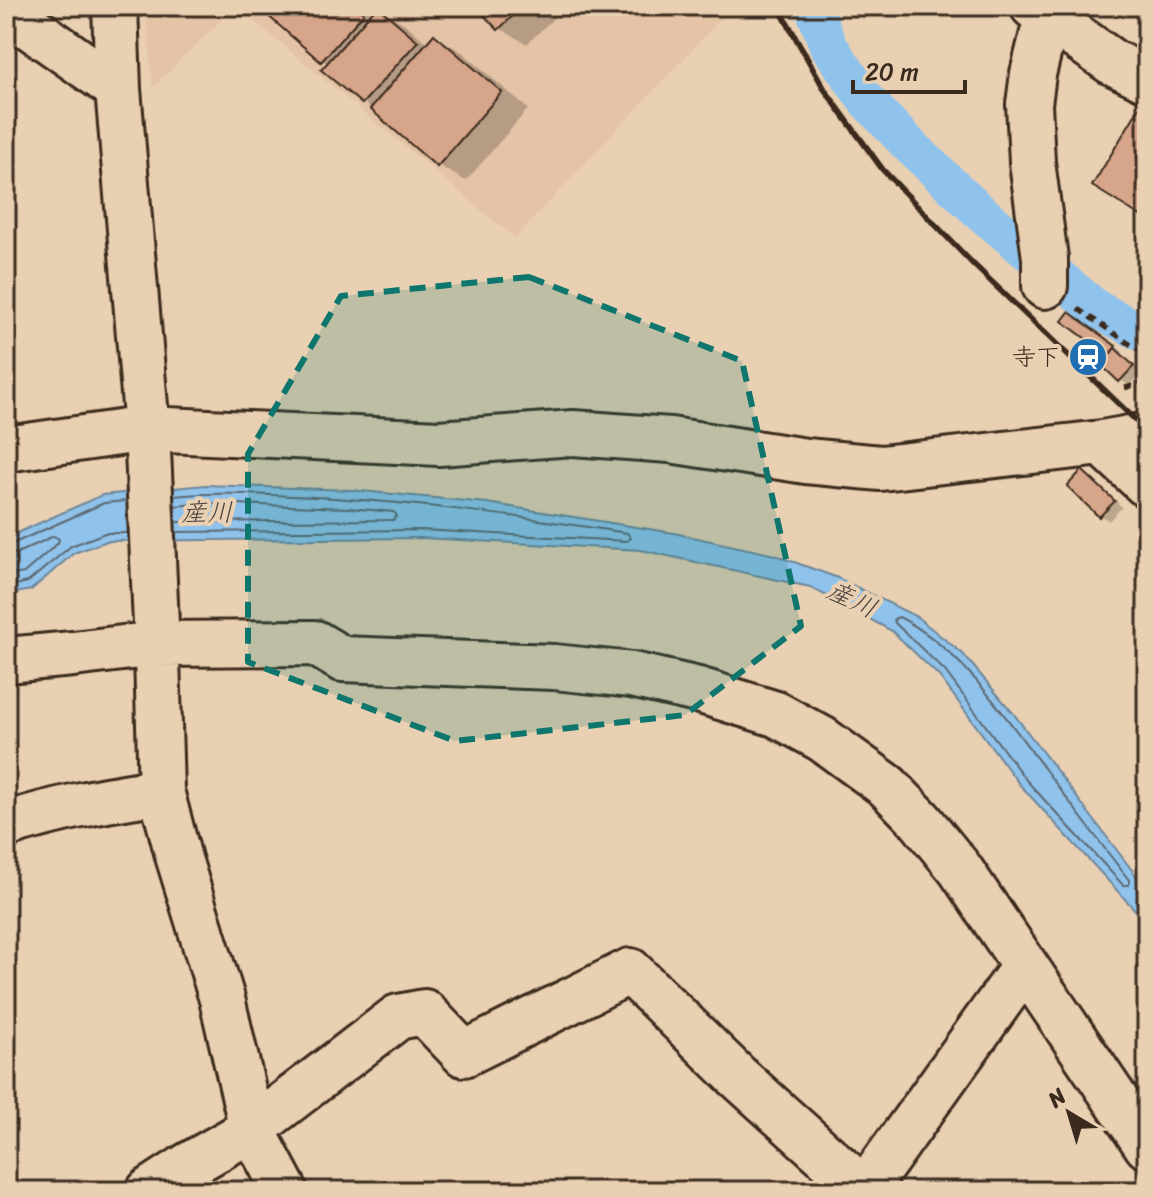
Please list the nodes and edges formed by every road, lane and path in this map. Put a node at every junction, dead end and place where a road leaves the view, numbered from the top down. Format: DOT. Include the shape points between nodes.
graph roads {
  1 [pos="115,6"];
  2 [pos="6,10"];
  3 [pos="1040,12"];
  4 [pos="1147,79"];
  5 [pos="118,89"];
  6 [pos="1045,273"];
  7 [pos="1141,383"];
  8 [pos="1125,388"];
  9 [pos="1147,390"];
  10 [pos="1147,435"];
  11 [pos="1102,443"];
  12 [pos="148,446"];
  13 [pos="6,449"];
  14 [pos="1147,485"];
  15 [pos="156,634"];
  16 [pos="6,660"];
  17 [pos="161,791"];
  18 [pos="6,825"];
  19 [pos="1025,966"];
  20 [pos="252,1129"];
  21 [pos="1147,1146"];
  22 [pos="149,1191"];
  23 [pos="285,1191"];
  24 [pos="864,1191"];
  1 -- 5 [label="street"];
  2 -- 5 [label="street"];
  3 -- 4 [label="street" via="1112,62"];
  3 -- 6 [label="street" via="1029,104"];
  5 -- 12 [label="street"];
  6 -- 7 [label="path" via="1143,353"];
  7 -- 8 [label="path"];
  7 -- 9 [label="path"];
  10 -- 11 [label="street"];
  11 -- 12 [label="street" via="881,468 573,433 439,443"];
  11 -- 14 [label="street"];
  12 -- 13 [label="street"];
  12 -- 15 [label="street"];
  15 -- 16 [label="street" via="73,654"];
  15 -- 17 [label="street"];
  15 -- 19 [label="street" via="315,643 342,659 632,675 776,714 822,739 887,786 960,869"];
  17 -- 18 [label="street"];
  17 -- 20 [label="street" via="222,999"];
  19 -- 21 [label="street"];
  19 -- 24 [label="street"];
  20 -- 22 [label="street"];
  20 -- 23 [label="street"];
  20 -- 24 [label="street" via="398,1017 424,1012 464,1054 630,971"];
}
